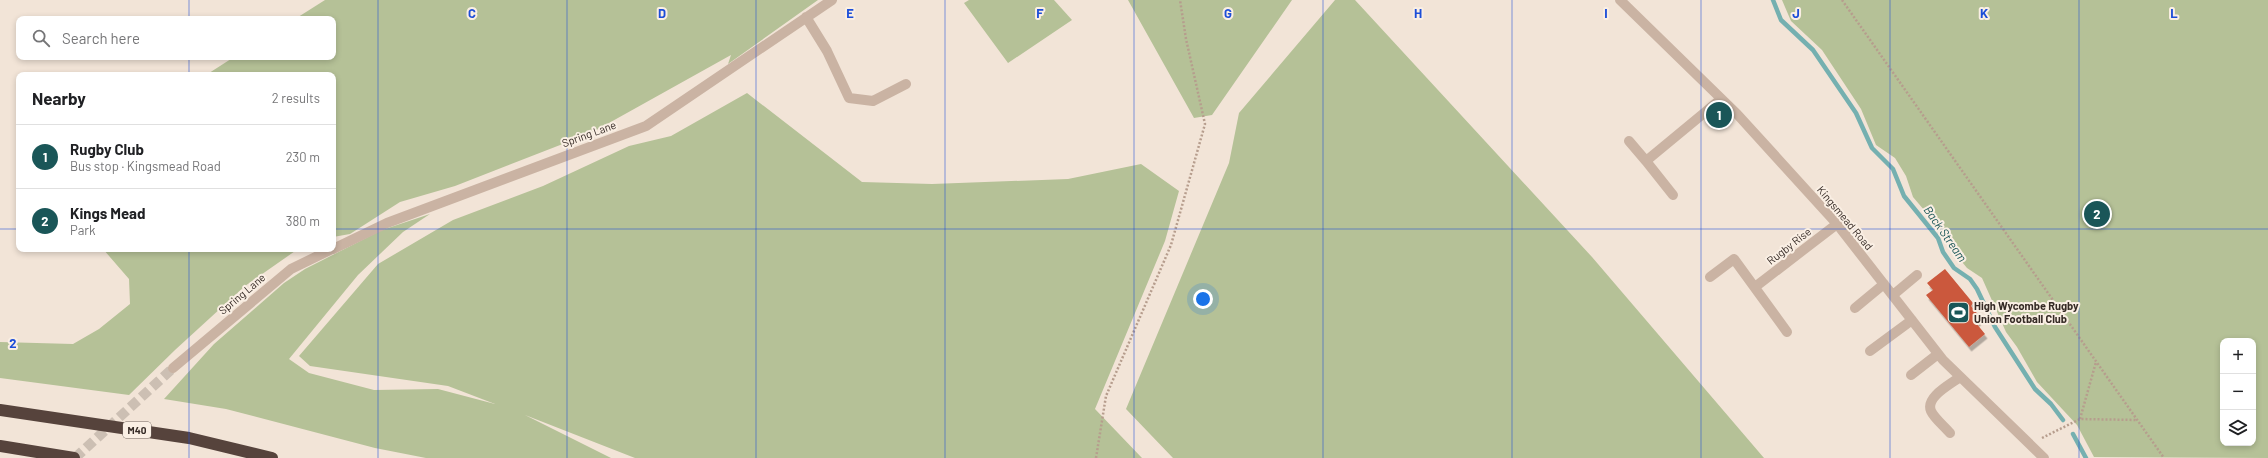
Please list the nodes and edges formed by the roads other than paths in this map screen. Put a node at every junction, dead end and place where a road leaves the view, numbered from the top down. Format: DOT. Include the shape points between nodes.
graph roads {
  1 [pos="832,0"];
  2 [pos="1620,0"];
  3 [pos="806,17"];
  4 [pos="906,84"];
  5 [pos="1721,99"];
  6 [pos="1629,141"];
  7 [pos="1646,161"];
  8 [pos="1673,195"];
  9 [pos="1837,224"];
  10 [pos="336,248"];
  11 [pos="327,252"];
  12 [pos="1917,275"];
  13 [pos="1710,276"];
  14 [pos="1884,284"];
  15 [pos="1755,287"];
  16 [pos="1892,295"];
  17 [pos="1855,308"];
  18 [pos="1912,320"];
  19 [pos="1787,332"];
  20 [pos="1870,351"];
  21 [pos="1938,354"];
  22 [pos="173,368"];
  23 [pos="1911,375"];
  24 [pos="1960,377"];
  25 [pos="0,410"];
  26 [pos="1950,433"];
  27 [pos="0,446"];
  28 [pos="74,458"];
  29 [pos="272,458"];
  30 [pos="2044,458"];
  1 -- 3 [label="street, Spring Lane"];
  2 -- 5 [label="street, Kingsmead Road"];
  3 -- 4 [label="street" via="827,51 849,98 873,101"];
  3 -- 10 [label="street, Spring Lane" via="646,126 387,223"];
  5 -- 7 [label="street"];
  5 -- 9 [label="street, Kingsmead Road"];
  6 -- 7 [label="street"];
  7 -- 8 [label="street"];
  9 -- 14 [label="street, Kingsmead Road"];
  9 -- 15 [label="street, Rugby Rise"];
  11 -- 22 [label="street, Spring Lane" via="290,269"];
  12 -- 16 [label="street"];
  13 -- 15 [label="street" via="1734,259"];
  14 -- 16 [label="street, Kingsmead Road"];
  14 -- 17 [label="street"];
  15 -- 19 [label="street"];
  16 -- 18 [label="street, Kingsmead Road"];
  18 -- 20 [label="street"];
  18 -- 21 [label="street, Kingsmead Road"];
  21 -- 23 [label="street"];
  21 -- 24 [label="street, Kingsmead Road"];
  24 -- 26 [label="street" via="1934,396 1930,403 1931,411"];
  24 -- 30 [label="street, Kingsmead Road"];
  25 -- 29 [label="highway, M40" via="189,438"];
  27 -- 28 [label="highway"];
}
